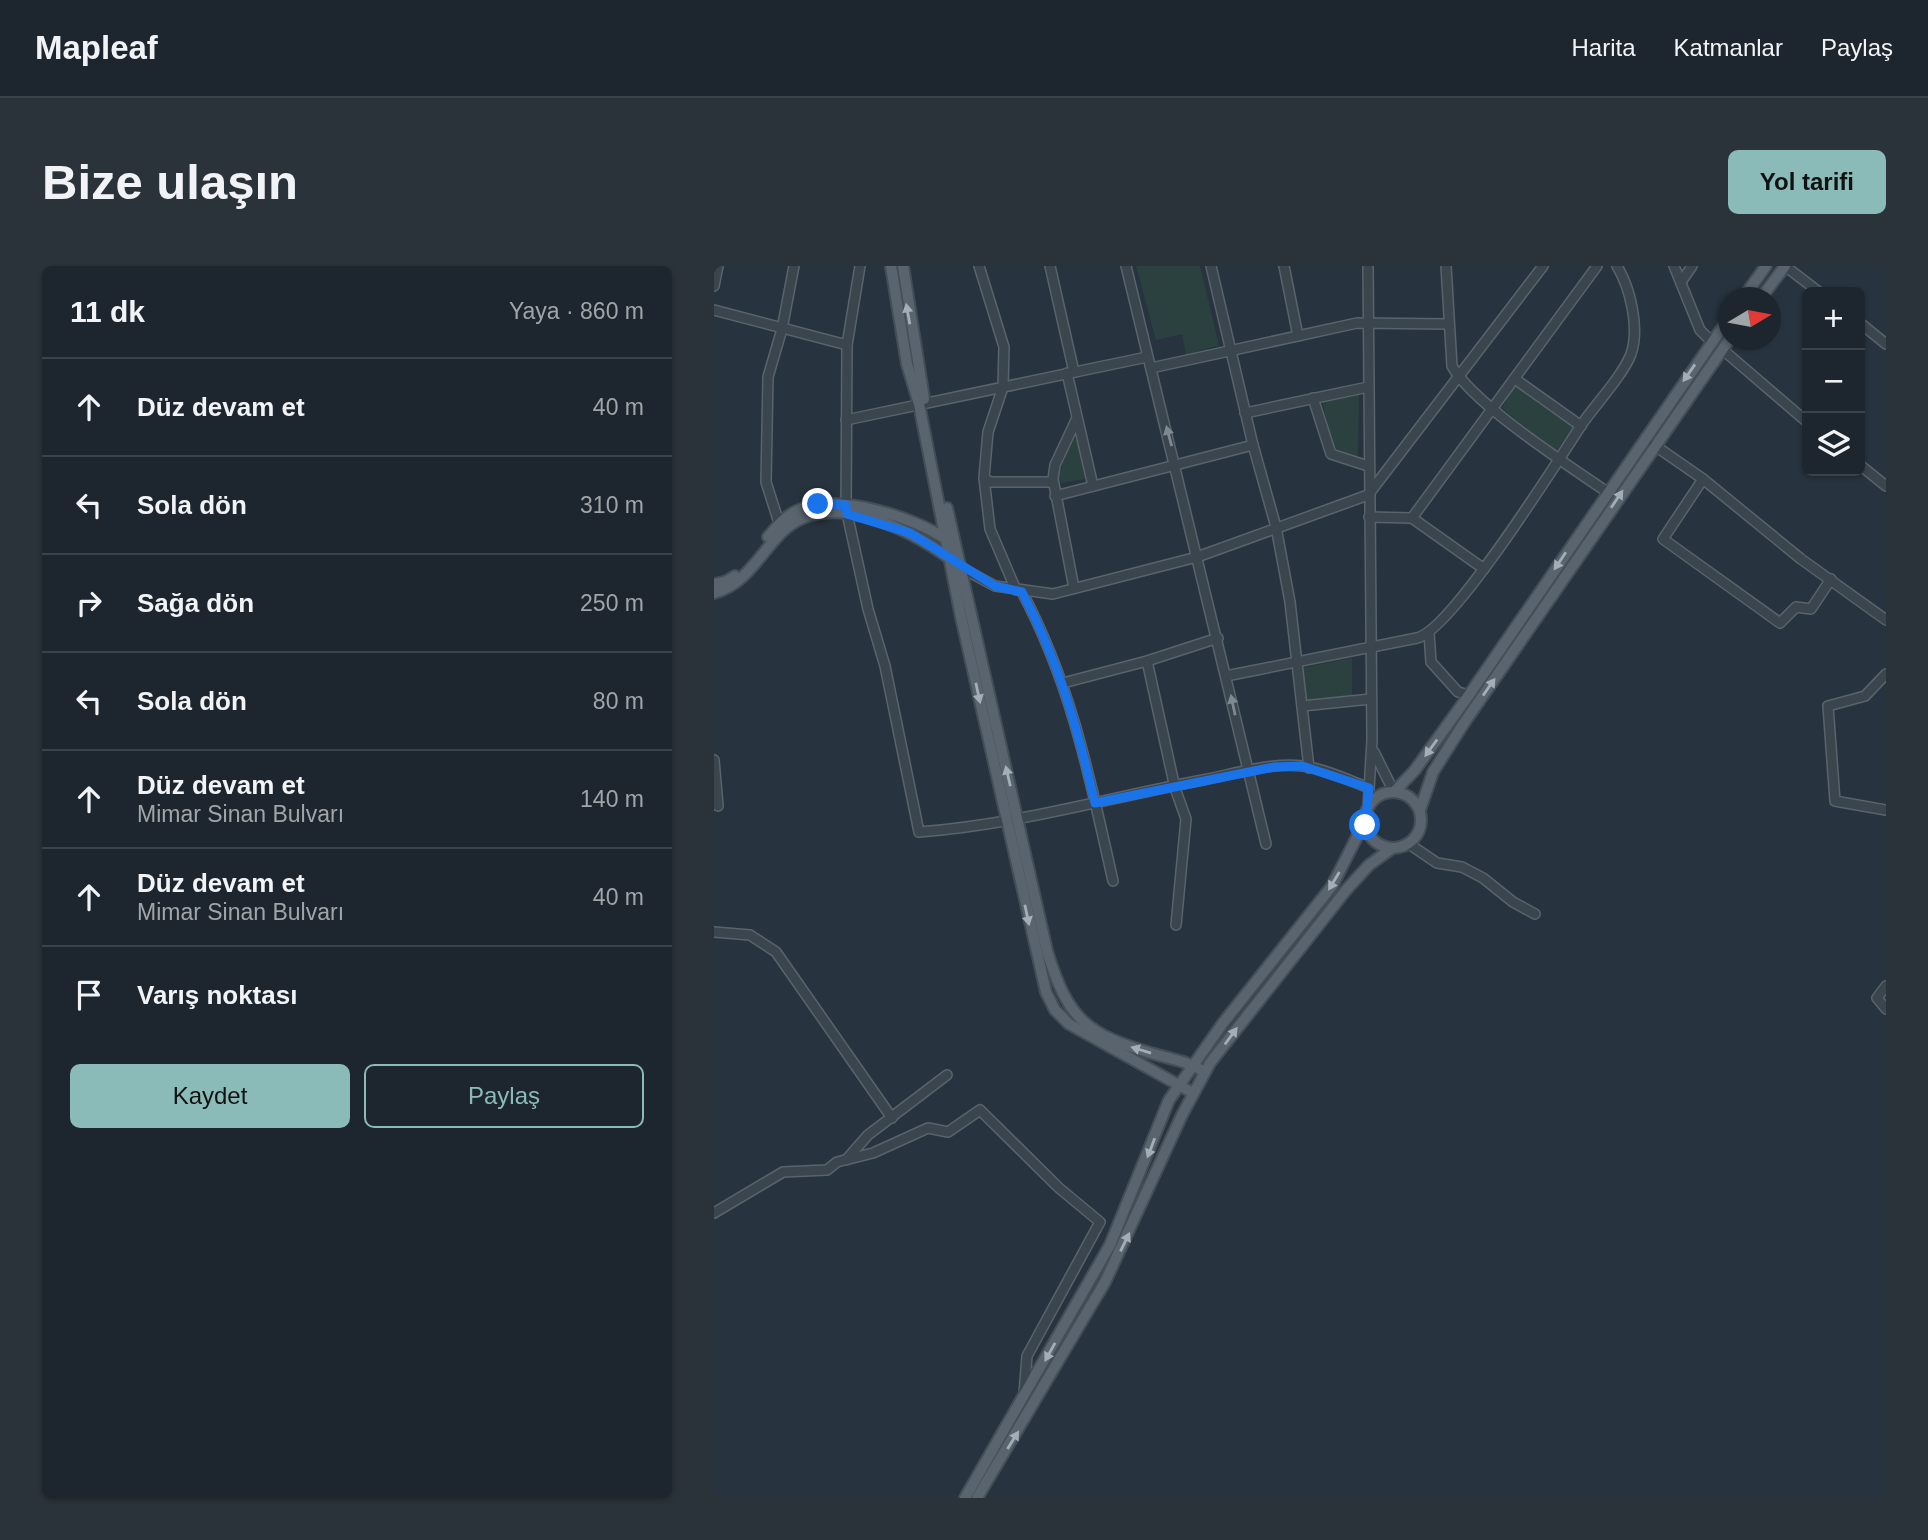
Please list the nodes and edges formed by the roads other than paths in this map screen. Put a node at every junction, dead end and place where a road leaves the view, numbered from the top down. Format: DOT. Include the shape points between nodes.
graph roads {
  1 [pos="718,266"];
  2 [pos="794,266"];
  3 [pos="860,266"];
  4 [pos="891,266"];
  5 [pos="903,266"];
  6 [pos="979,266"];
  7 [pos="1050,266"];
  8 [pos="1126,266"];
  9 [pos="1210,266"];
  10 [pos="1284,266"];
  11 [pos="1368,266"];
  12 [pos="1446,266"];
  13 [pos="1543,266"];
  14 [pos="1597,266"];
  15 [pos="1617,266"];
  16 [pos="1674,266"];
  17 [pos="1692,266"];
  18 [pos="1766,266"];
  19 [pos="1785,266"];
  20 [pos="1681,282"];
  21 [pos="714,286"];
  22 [pos="1751,287"];
  23 [pos="1769,287"];
  24 [pos="1812,287"];
  25 [pos="714,310"];
  26 [pos="1368,323"];
  27 [pos="1448,324"];
  28 [pos="1865,327"];
  29 [pos="782,329"];
  30 [pos="1718,332"];
  31 [pos="1298,336"];
  32 [pos="1711,341"];
  33 [pos="1886,344"];
  34 [pos="848,345"];
  35 [pos="1231,350"];
  36 [pos="1722,350"];
  37 [pos="1732,350"];
  38 [pos="1147,357"];
  39 [pos="1151,368"];
  40 [pos="1070,373"];
  41 [pos="1458,378"];
  42 [pos="1514,379"];
  43 [pos="1003,387"];
  44 [pos="1368,387"];
  45 [pos="1313,398"];
  46 [pos="922,404"];
  47 [pos="1492,408"];
  48 [pos="1245,414"];
  49 [pos="1802,417"];
  50 [pos="1077,418"];
  51 [pos="846,420"];
  52 [pos="1581,426"];
  53 [pos="1253,445"];
  54 [pos="1654,445"];
  55 [pos="1559,459"];
  56 [pos="1368,466"];
  57 [pos="1177,467"];
  58 [pos="1865,470"];
  59 [pos="984,478"];
  60 [pos="1703,479"];
  61 [pos="1053,482"];
  62 [pos="1093,486"];
  63 [pos="1886,486"];
  64 [pos="1607,492"];
  65 [pos="1368,495"];
  66 [pos="1055,496"];
  67 [pos="847,510"];
  68 [pos="1369,517"];
  69 [pos="1412,518"];
  70 [pos="779,523"];
  71 [pos="1276,527"];
  72 [pos="946,538"];
  73 [pos="953,554"];
  74 [pos="1197,557"];
  75 [pos="960,567"];
  76 [pos="1484,569"];
  77 [pos="1831,579"];
  78 [pos="714,584"];
  79 [pos="1074,588"];
  80 [pos="1019,591"];
  81 [pos="714,593"];
  82 [pos="1886,621"];
  83 [pos="1429,633"];
  84 [pos="1218,638"];
  85 [pos="1371,648"];
  86 [pos="1147,662"];
  87 [pos="1297,663"];
  88 [pos="1886,674"];
  89 [pos="1226,676"];
  90 [pos="1063,683"];
  91 [pos="1469,695"];
  92 [pos="1371,699"];
  93 [pos="1302,706"];
  94 [pos="1372,740"];
  95 [pos="714,760"];
  96 [pos="1309,768"];
  97 [pos="1247,772"];
  98 [pos="1175,785"];
  99 [pos="1369,788"];
  100 [pos="1394,792"];
  101 [pos="1095,803"];
  102 [pos="718,806"];
  103 [pos="1368,807"];
  104 [pos="1420,810"];
  105 [pos="1886,810"];
  106 [pos="1019,820"];
  107 [pos="1006,821"];
  108 [pos="1365,821"];
  109 [pos="1266,844"];
  110 [pos="1409,844"];
  111 [pos="1391,849"];
  112 [pos="1113,881"];
  113 [pos="1535,914"];
  114 [pos="1176,925"];
  115 [pos="714,932"];
  116 [pos="1886,986"];
  117 [pos="1886,1009"];
  118 [pos="1194,1065"];
  119 [pos="1205,1072"];
  120 [pos="947,1074"];
  121 [pos="1181,1088"];
  122 [pos="1193,1093"];
  123 [pos="892,1118"];
  124 [pos="845,1161"];
  125 [pos="714,1213"];
  126 [pos="1023,1401"];
  127 [pos="965,1498"];
  128 [pos="977,1498"];
  1 -- 21 [label="street"];
  2 -- 29 [label="street"];
  3 -- 34 [label="street"];
  4 -- 46 [label="main road" via="898,320"];
  46 -- 5 [label="main road, one-way"];
  6 -- 43 [label="street" via="1004,347"];
  7 -- 40 [label="street"];
  8 -- 38 [label="street"];
  9 -- 35 [label="street"];
  10 -- 31 [label="street"];
  11 -- 26 [label="street"];
  12 -- 27 [label="street"];
  13 -- 41 [label="street"];
  14 -- 42 [label="street"];
  15 -- 52 [label="street" via="1631,300 1630,354"];
  16 -- 20 [label="street"];
  17 -- 20 [label="street"];
  18 -- 22 [label="main road"];
  19 -- 23 [label="main road"];
  19 -- 24 [label="street"];
  20 -- 32 [label="street" via="1700,330"];
  25 -- 29 [label="street"];
  26 -- 27 [label="street"];
  26 -- 31 [label="street"];
  26 -- 44 [label="street"];
  27 -- 41 [label="street" via="1452,366"];
  28 -- 33 [label="street"];
  29 -- 34 [label="street"];
  29 -- 70 [label="street" via="768,377 765,427 765,482"];
  30 -- 32 [label="main road"];
  31 -- 35 [label="street"];
  32 -- 64 [label="main road, one-way"];
  34 -- 51 [label="street"];
  35 -- 39 [label="street"];
  35 -- 48 [label="street"];
  36 -- 54 [label="main road"];
  37 -- 49 [label="street"];
  38 -- 39 [label="street"];
  38 -- 40 [label="street"];
  57 -- 39 [label="street, one-way"];
  40 -- 43 [label="street"];
  40 -- 50 [label="street"];
  41 -- 47 [label="street"];
  41 -- 65 [label="street"];
  42 -- 47 [label="street"];
  42 -- 52 [label="street"];
  43 -- 46 [label="street"];
  43 -- 59 [label="street" via="988,432"];
  44 -- 45 [label="street"];
  44 -- 56 [label="street"];
  45 -- 48 [label="street"];
  45 -- 56 [label="street" via="1331,454"];
  46 -- 51 [label="street"];
  46 -- 72 [label="main road"];
  46 -- 73 [label="main road"];
  47 -- 55 [label="street"];
  47 -- 69 [label="street"];
  48 -- 53 [label="street"];
  50 -- 61 [label="street" via="1055,465"];
  50 -- 62 [label="street"];
  51 -- 67 [label="street"];
  52 -- 55 [label="street"];
  53 -- 57 [label="street"];
  53 -- 71 [label="street"];
  54 -- 60 [label="street"];
  104 -- 54 [label="main road, one-way" via="1433,772"];
  55 -- 64 [label="street"];
  55 -- 76 [label="street"];
  56 -- 65 [label="street"];
  57 -- 62 [label="street"];
  57 -- 74 [label="street"];
  58 -- 63 [label="street"];
  59 -- 61 [label="street" via="990,482"];
  59 -- 80 [label="street" via="990,529"];
  60 -- 77 [label="street"];
  60 -- 77 [label="street" via="1663,539 1780,624 1796,607 1811,609"];
  61 -- 66 [label="street"];
  62 -- 66 [label="street"];
  64 -- 91 [label="main road, one-way"];
  65 -- 68 [label="street"];
  65 -- 71 [label="street"];
  66 -- 79 [label="street"];
  67 -- 70 [label="main road" via="818,504"];
  67 -- 72 [label="main road" via="923,526"];
  67 -- 73 [label="main road"];
  67 -- 81 [label="main road" via="815,514 789,525 740,581"];
  67 -- 107 [label="street" via="919,832"];
  68 -- 69 [label="street"];
  68 -- 85 [label="street"];
  69 -- 76 [label="street"];
  70 -- 78 [label="main road" via="732,578"];
  71 -- 74 [label="street"];
  71 -- 87 [label="street"];
  72 -- 73 [label="main road"];
  73 -- 75 [label="main road"];
  73 -- 107 [label="main road, one-way"];
  74 -- 79 [label="street"];
  74 -- 84 [label="street"];
  75 -- 80 [label="street" via="995,586"];
  106 -- 75 [label="main road, one-way"];
  76 -- 83 [label="street"];
  77 -- 82 [label="street"];
  79 -- 80 [label="street" via="1053,594"];
  80 -- 90 [label="street"];
  83 -- 85 [label="street"];
  83 -- 91 [label="street" via="1431,662 1458,692"];
  84 -- 86 [label="street"];
  84 -- 89 [label="street"];
  85 -- 87 [label="street"];
  85 -- 92 [label="street"];
  86 -- 90 [label="street"];
  86 -- 98 [label="street"];
  87 -- 89 [label="street"];
  87 -- 93 [label="street"];
  88 -- 105 [label="street" via="1865,696 1828,706 1835,801"];
  97 -- 89 [label="street, one-way"];
  90 -- 101 [label="street"];
  91 -- 100 [label="main road, one-way" via="1415,771"];
  92 -- 93 [label="street"];
  92 -- 94 [label="street"];
  93 -- 96 [label="street"];
  94 -- 99 [label="street"];
  94 -- 100 [label="street" via="1375,759"];
  95 -- 102 [label="street"];
  96 -- 97 [label="street"];
  96 -- 99 [label="street"];
  97 -- 98 [label="street"];
  97 -- 109 [label="street"];
  98 -- 101 [label="street"];
  98 -- 114 [label="street" via="1186,829"];
  99 -- 103 [label="street"];
  100 -- 103 [label="main road" via="1381,794"];
  100 -- 104 [label="main road" via="1408,796"];
  101 -- 106 [label="street"];
  101 -- 112 [label="street"];
  103 -- 108 [label="main road"];
  104 -- 110 [label="main road" via="1420,829"];
  106 -- 107 [label="street"];
  118 -- 106 [label="main road, one-way" via="1104,1035 1077,1018 1065,1002 1047,951"];
  107 -- 121 [label="main road, one-way" via="1037,960 1055,1010 1096,1042"];
  108 -- 111 [label="main road" via="1373,841"];
  108 -- 118 [label="main road, one-way" via="1332,886"];
  110 -- 111 [label="main road"];
  110 -- 113 [label="street" via="1437,863 1483,877"];
  119 -- 111 [label="main road, one-way" via="1348,889"];
  115 -- 123 [label="street" via="750,935 776,952"];
  116 -- 117 [label="street" via="1877,998"];
  118 -- 119 [label="main road"];
  118 -- 121 [label="main road"];
  119 -- 122 [label="main road"];
  120 -- 123 [label="street"];
  121 -- 122 [label="main road"];
  121 -- 126 [label="main road, one-way" via="1169,1100 1110,1245"];
  128 -- 122 [label="main road, one-way" via="1105,1282"];
  123 -- 124 [label="street" via="868,1135"];
  124 -- 125 [label="street" via="827,1170 783,1172"];
  124 -- 126 [label="street" via="928,1128 948,1132 980,1110 1100,1222 1027,1356"];
  126 -- 127 [label="main road"];
}
